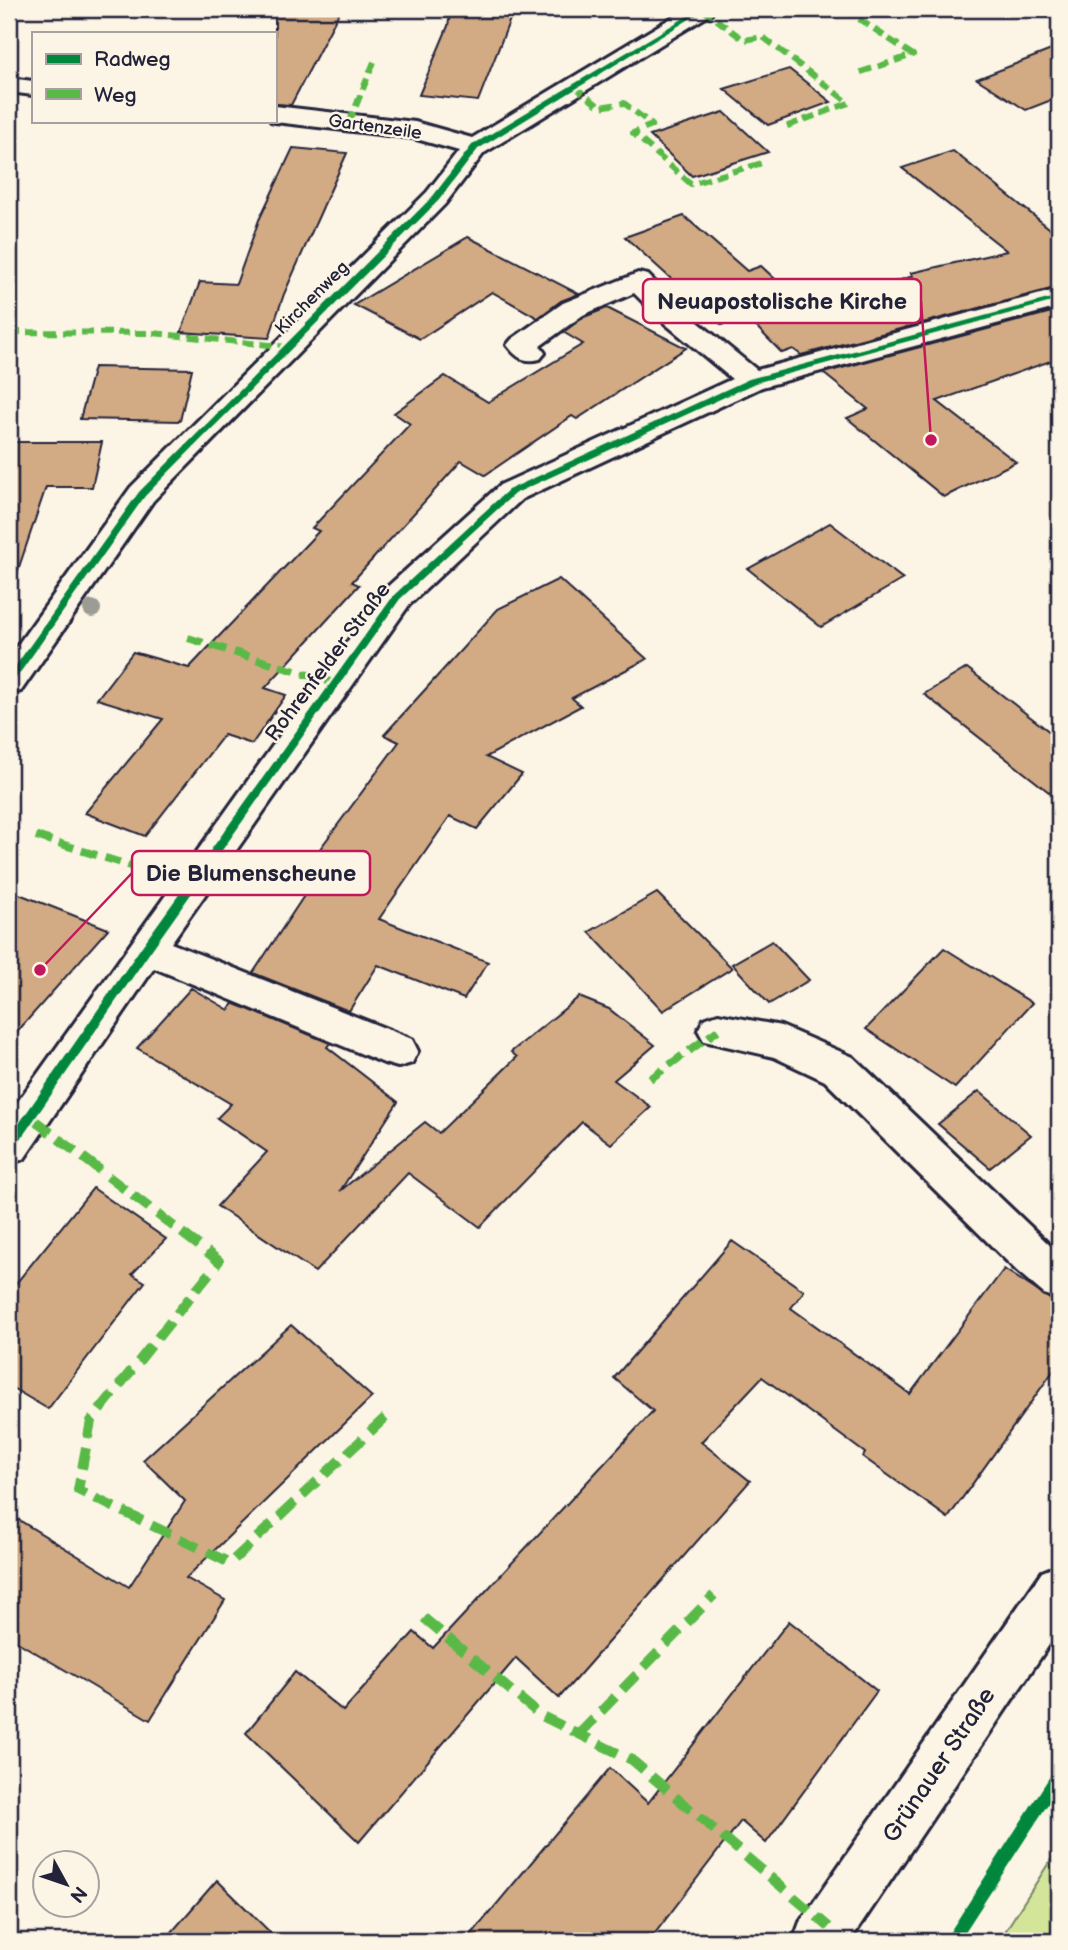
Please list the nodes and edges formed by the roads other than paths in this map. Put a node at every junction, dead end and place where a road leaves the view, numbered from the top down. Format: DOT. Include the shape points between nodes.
graph roads {
  1 [pos="703,9"];
  2 [pos="9,85"];
  3 [pos="32,88"];
  4 [pos="276,114"];
  5 [pos="475,147"];
  6 [pos="1059,298"];
  7 [pos="530,353"];
  8 [pos="752,381"];
  9 [pos="9,682"];
  10 [pos="146,948"];
  11 [pos="718,1030"];
  12 [pos="398,1051"];
  13 [pos="9,1147"];
  14 [pos="1059,1280"];
  15 [pos="1059,1589"];
  16 [pos="819,1941"];
  1 -- 5 [label="street, Kirchenweg"];
  2 -- 3 [label="street"];
  4 -- 5 [label="street, Gartenzeile" via="415,130"];
  5 -- 9 [label="street, Kirchenweg" via="436,198 142,494"];
  6 -- 8 [label="street, Rohrenfelder Straße"];
  7 -- 8 [label="street" via="522,345 573,309 638,281"];
  8 -- 10 [label="street, Rohrenfelder Straße" via="511,492 397,597"];
  10 -- 12 [label="street"];
  10 -- 13 [label="street, Rohrenfelder Straße"];
  11 -- 14 [label="street" via="781,1042 839,1069"];
  15 -- 16 [label="street, Grünauer Straße"];
}
